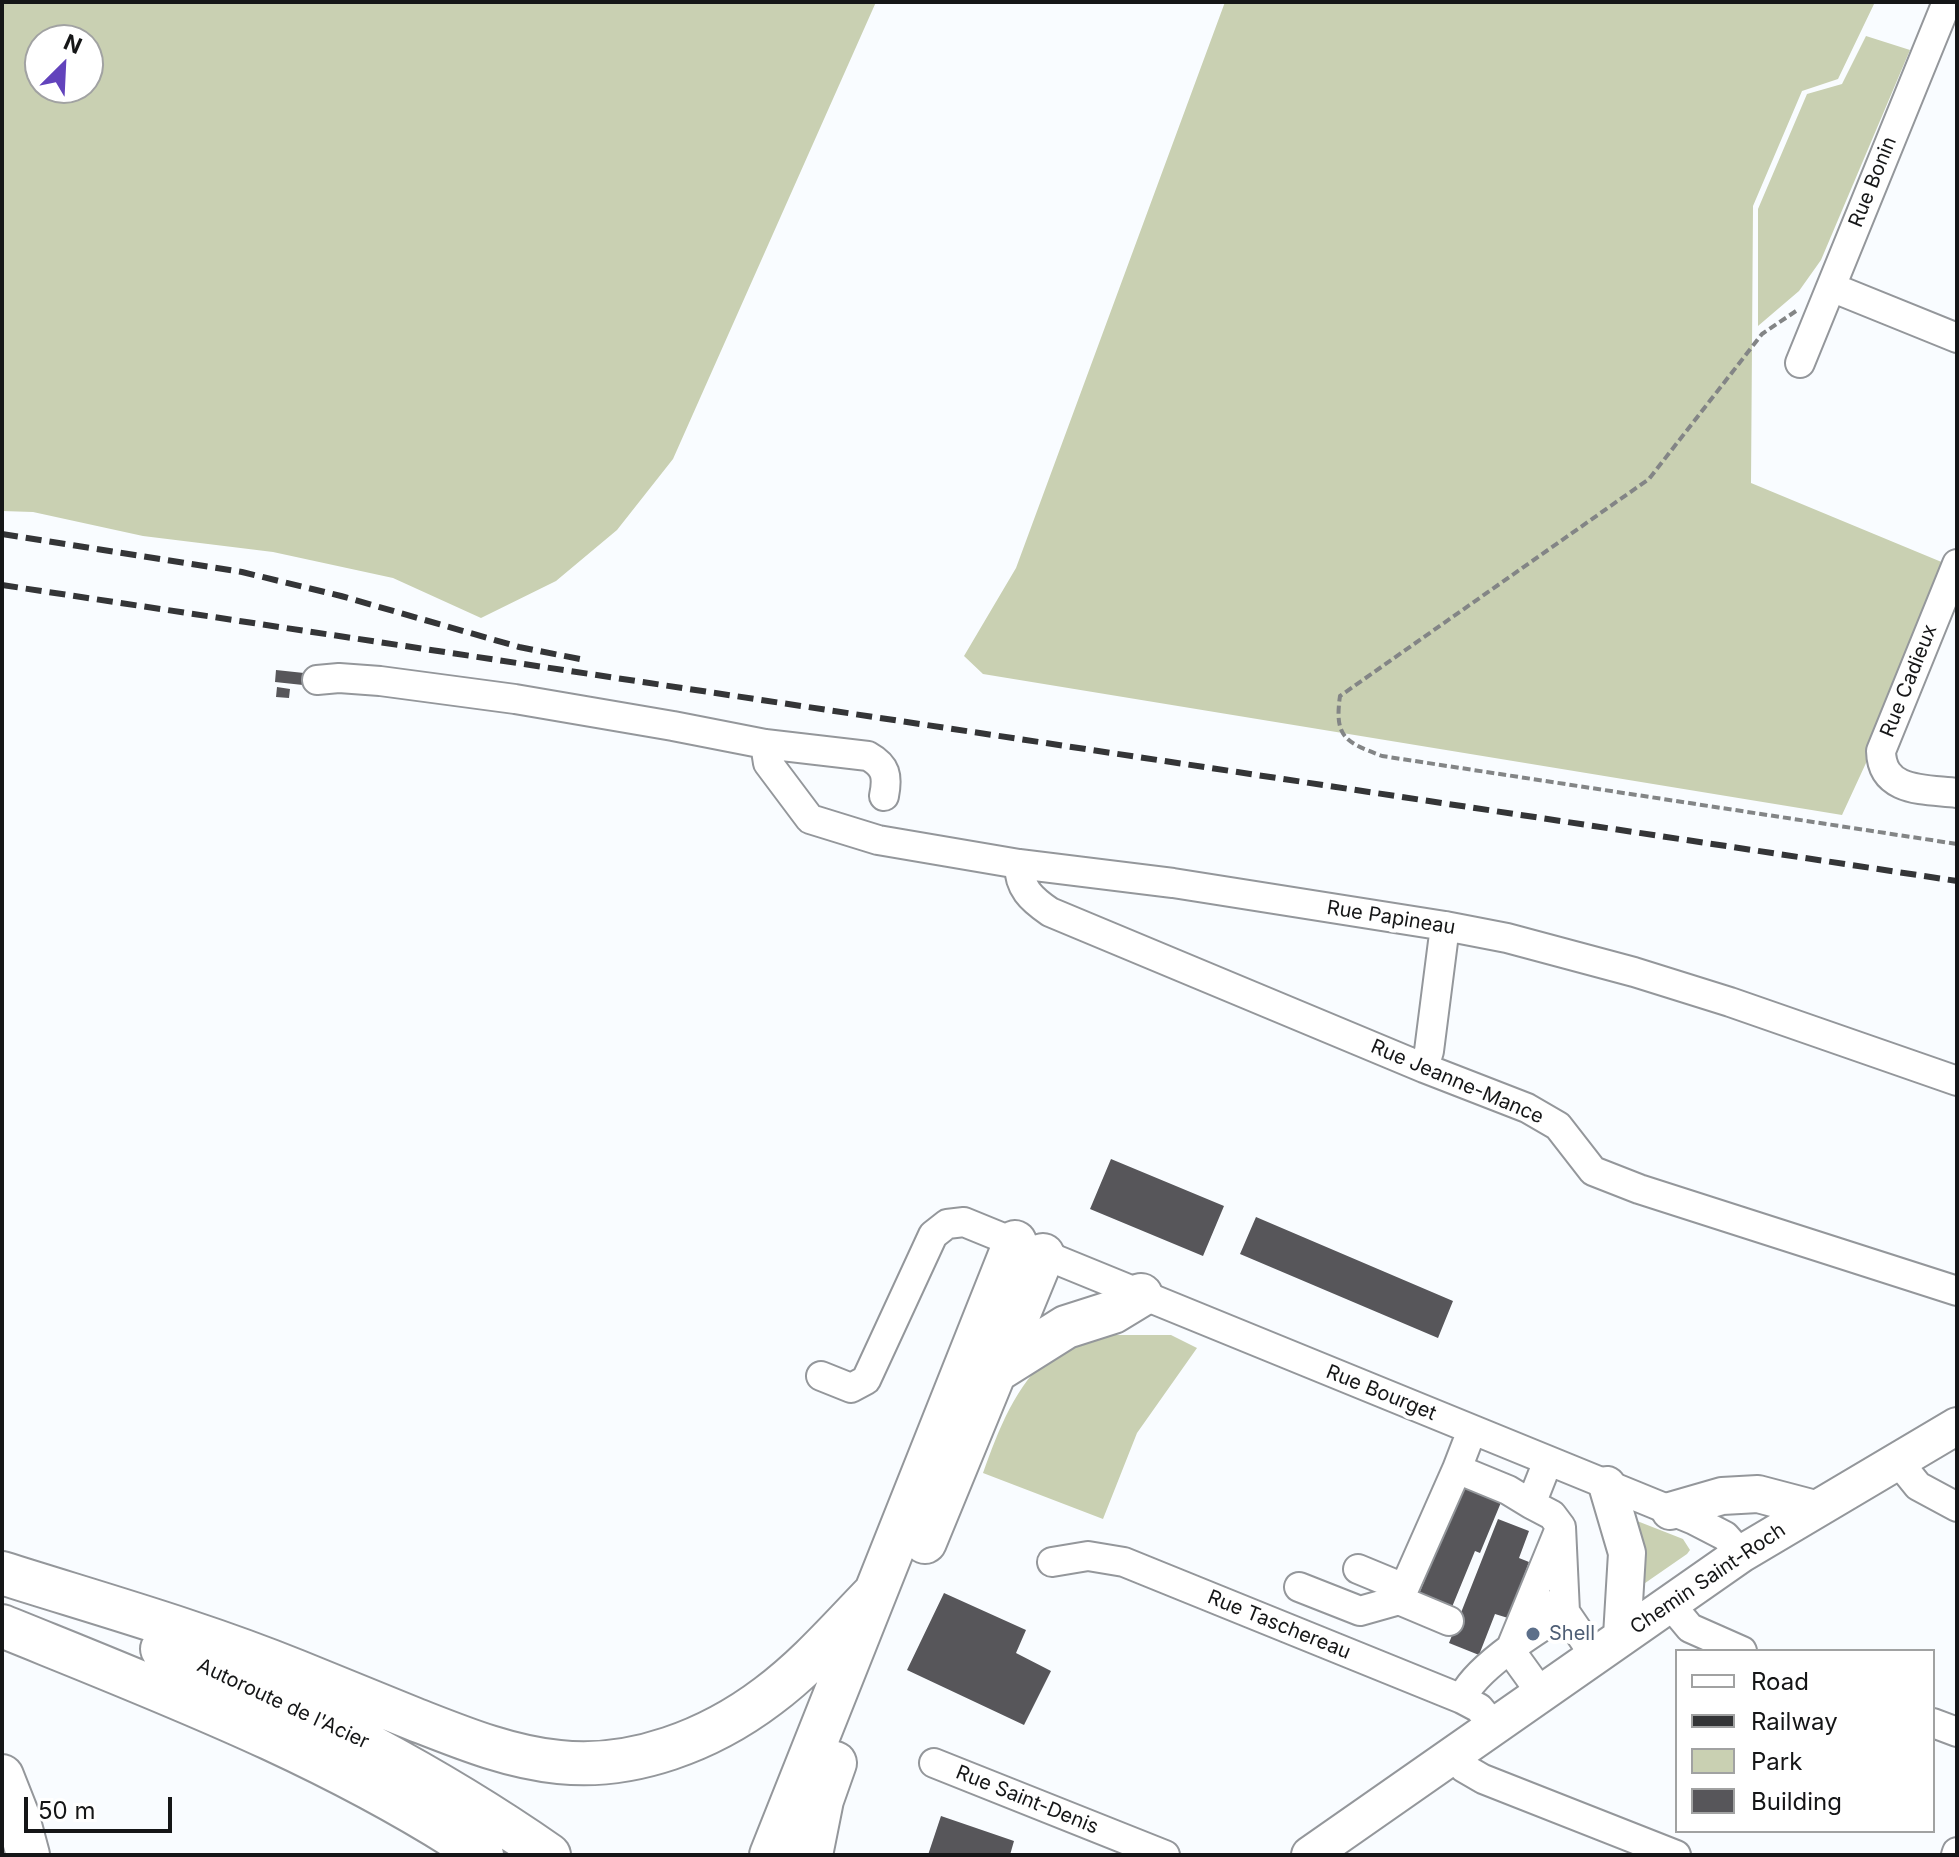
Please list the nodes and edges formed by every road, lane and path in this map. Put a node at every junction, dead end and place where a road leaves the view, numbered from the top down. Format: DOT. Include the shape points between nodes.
graph roads {
  1 [pos="1947,2"];
  2 [pos="1831,287"];
  3 [pos="1957,338"];
  4 [pos="1800,363"];
  5 [pos="1957,564"];
  6 [pos="317,680"];
  7 [pos="765,744"];
  8 [pos="1957,793"];
  9 [pos="884,796"];
  10 [pos="1957,844"];
  11 [pos="1019,864"];
  12 [pos="1445,926"];
  13 [pos="1424,1068"];
  14 [pos="1957,1081"];
  15 [pos="1029,1248"];
  16 [pos="1957,1291"];
  17 [pos="1141,1295"];
  18 [pos="996,1371"];
  19 [pos="821,1376"];
  20 [pos="1957,1426"];
  21 [pos="1472,1430"];
  22 [pos="1512,1446"];
  23 [pos="1897,1460"];
  24 [pos="1548,1461"];
  25 [pos="1457,1469"];
  26 [pos="1497,1485"];
  27 [pos="1607,1485"];
  28 [pos="1531,1504"];
  29 [pos="1957,1507"];
  30 [pos="1815,1509"];
  31 [pos="1670,1511"];
  32 [pos="1561,1527"];
  33 [pos="1741,1554"];
  34 [pos="1052,1562"];
  35 [pos="1358,1569"];
  36 [pos="2,1573"];
  37 [pos="2,1583"];
  38 [pos="1299,1587"];
  39 [pos="1402,1594"];
  40 [pos="873,1595"];
  41 [pos="1531,1598"];
  42 [pos="1670,1604"];
  43 [pos="1565,1612"];
  44 [pos="1449,1621"];
  45 [pos="2,1626"];
  46 [pos="1608,1646"];
  47 [pos="1737,1649"];
  48 [pos="1510,1650"];
  49 [pos="1466,1690"];
  50 [pos="1541,1693"];
  51 [pos="1935,1724"];
  52 [pos="1494,1726"];
  53 [pos="1957,1732"];
  54 [pos="1453,1755"];
  55 [pos="934,1763"];
  56 [pos="2,1776"];
  57 [pos="28,1855"];
  58 [pos="482,1855"];
  59 [pos="549,1855"];
  60 [pos="771,1855"];
  61 [pos="811,1855"];
  62 [pos="1165,1855"];
  63 [pos="1310,1855"];
  64 [pos="1676,1855"];
  1 -- 2 [label="street, Rue Bonin"];
  2 -- 3 [label="street"];
  2 -- 4 [label="street, Rue Bonin"];
  2 -- 10 [label="path" via="1762,334 1649,479 1340,696 1336,719 1349,743 1382,756"];
  5 -- 8 [label="street, Rue Cadieux" via="1881,751 1882,765 1900,784"];
  6 -- 7 [label="street" via="380,681 501,697"];
  7 -- 9 [label="street" via="868,756 885,770"];
  7 -- 11 [label="street, Rue Papineau" via="768,763 810,819 891,843"];
  11 -- 12 [label="street, Rue Papineau"];
  11 -- 13 [label="street, Rue Jeanne-Mance" via="1026,893 1050,912"];
  12 -- 13 [label="street"];
  12 -- 14 [label="street, Rue Papineau" via="1634,972"];
  13 -- 16 [label="street, Rue Jeanne-Mance" via="1545,1117 1593,1171 1610,1179"];
  15 -- 17 [label="street, Rue Bourget"];
  15 -- 18 [label="highway"];
  15 -- 19 [label="street, Rue Bourget" via="964,1222 941,1227 866,1380 847,1387"];
  15 -- 40 [label="highway"];
  17 -- 18 [label="highway" via="1113,1312 1066,1327"];
  17 -- 21 [label="street, Rue Bourget"];
  18 -- 61 [label="highway" via="840,1747"];
  20 -- 23 [label="main road, Chemin Saint-Roch"];
  21 -- 22 [label="street, Rue Bourget"];
  21 -- 25 [label="street"];
  22 -- 24 [label="street, Rue Bourget"];
  22 -- 26 [label="street"];
  23 -- 29 [label="street" via="1928,1493"];
  23 -- 30 [label="main road, Chemin Saint-Roch"];
  24 -- 27 [label="street, Rue Bourget"];
  24 -- 28 [label="street"];
  25 -- 26 [label="street"];
  25 -- 39 [label="street"];
  26 -- 28 [label="street"];
  27 -- 31 [label="street, Rue Bourget"];
  27 -- 46 [label="main road" via="1627,1553"];
  28 -- 32 [label="street" via="1552,1515"];
  30 -- 31 [label="main road" via="1758,1494 1722,1496"];
  30 -- 33 [label="main road, Chemin Saint-Roch"];
  31 -- 33 [label="street, Rue Bourget" via="1720,1532"];
  32 -- 41 [label="street"];
  32 -- 43 [label="street"];
  33 -- 42 [label="main road, Chemin Saint-Roch"];
  34 -- 49 [label="street, Rue Taschereau" via="1088,1556 1124,1562 1419,1681"];
  35 -- 39 [label="street"];
  36 -- 40 [label="highway" via="234,1646 467,1740 536,1759 580,1763 654,1753 724,1725 800,1670"];
  37 -- 59 [label="highway, Autoroute de l'Acier" via="331,1724"];
  38 -- 39 [label="street" via="1360,1611"];
  39 -- 44 [label="street"];
  40 -- 60 [label="highway"];
  41 -- 43 [label="street"];
  41 -- 48 [label="street"];
  42 -- 46 [label="main road, Chemin Saint-Roch"];
  42 -- 47 [label="street" via="1690,1628"];
  43 -- 46 [label="street"];
  43 -- 48 [label="street"];
  45 -- 58 [label="highway, Autoroute de l'Acier" via="269,1737 382,1794"];
  46 -- 50 [label="main road, Chemin Saint-Roch"];
  48 -- 49 [label="street"];
  48 -- 50 [label="street"];
  49 -- 52 [label="street, Rue Taschereau"];
  50 -- 52 [label="main road, Chemin Saint-Roch"];
  51 -- 53 [label="street"];
  52 -- 54 [label="main road, Chemin Saint-Roch"];
  54 -- 63 [label="main road, Chemin Saint-Roch"];
  54 -- 64 [label="street" via="1483,1779"];
  55 -- 62 [label="street, Rue Saint-Denis"];
  56 -- 57 [label="highway"];
}
